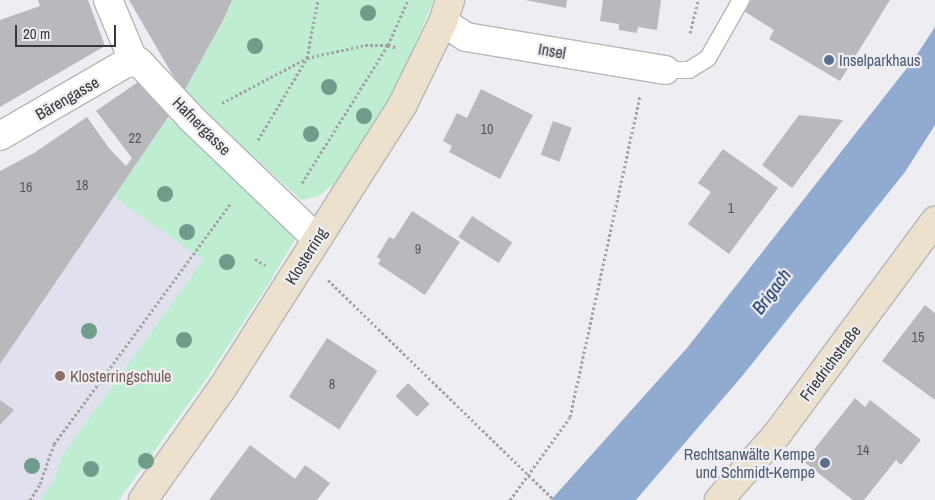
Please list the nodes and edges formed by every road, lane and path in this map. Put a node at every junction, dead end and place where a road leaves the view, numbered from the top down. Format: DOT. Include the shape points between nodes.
graph roads {
  1 [pos="108,0"];
  2 [pos="318,0"];
  3 [pos="408,0"];
  4 [pos="698,0"];
  5 [pos="741,0"];
  6 [pos="446,11"];
  7 [pos="690,37"];
  8 [pos="388,45"];
  9 [pos="404,50"];
  10 [pos="307,58"];
  11 [pos="134,62"];
  12 [pos="665,70"];
  13 [pos="640,96"];
  14 [pos="192,119"];
  15 [pos="0,136"];
  16 [pos="255,146"];
  17 [pos="300,186"];
  18 [pos="238,194"];
  19 [pos="935,221"];
  20 [pos="316,239"];
  21 [pos="323,274"];
  22 [pos="529,477"];
  23 [pos="30,500"];
  24 [pos="143,500"];
  25 [pos="510,500"];
  26 [pos="554,500"];
  27 [pos="719,500"];
  1 -- 11 [label="street"];
  2 -- 10 [label="path"];
  3 -- 8 [label="path"];
  4 -- 7 [label="path"];
  5 -- 12 [label="lane" via="708,58 689,70"];
  6 -- 12 [label="street, Insel" via="466,37"];
  6 -- 20 [label="main road, Klosterring" via="402,106"];
  8 -- 9 [label="path"];
  8 -- 10 [label="path" via="365,45"];
  8 -- 17 [label="path"];
  10 -- 14 [label="path"];
  10 -- 16 [label="path"];
  11 -- 14 [label="street, Hafnergasse" via="146,67"];
  11 -- 15 [label="street, Bärengasse" via="126,63"];
  13 -- 22 [label="path" via="570,417"];
  14 -- 20 [label="street, Hafnergasse"];
  18 -- 23 [label="path" via="54,444 40,484"];
  19 -- 27 [label="main road, Friedrichstraße" via="778,434"];
  20 -- 24 [label="main road, Klosterring" via="223,387"];
  21 -- 22 [label="path"];
  22 -- 25 [label="path"];
  22 -- 26 [label="path"];
}
